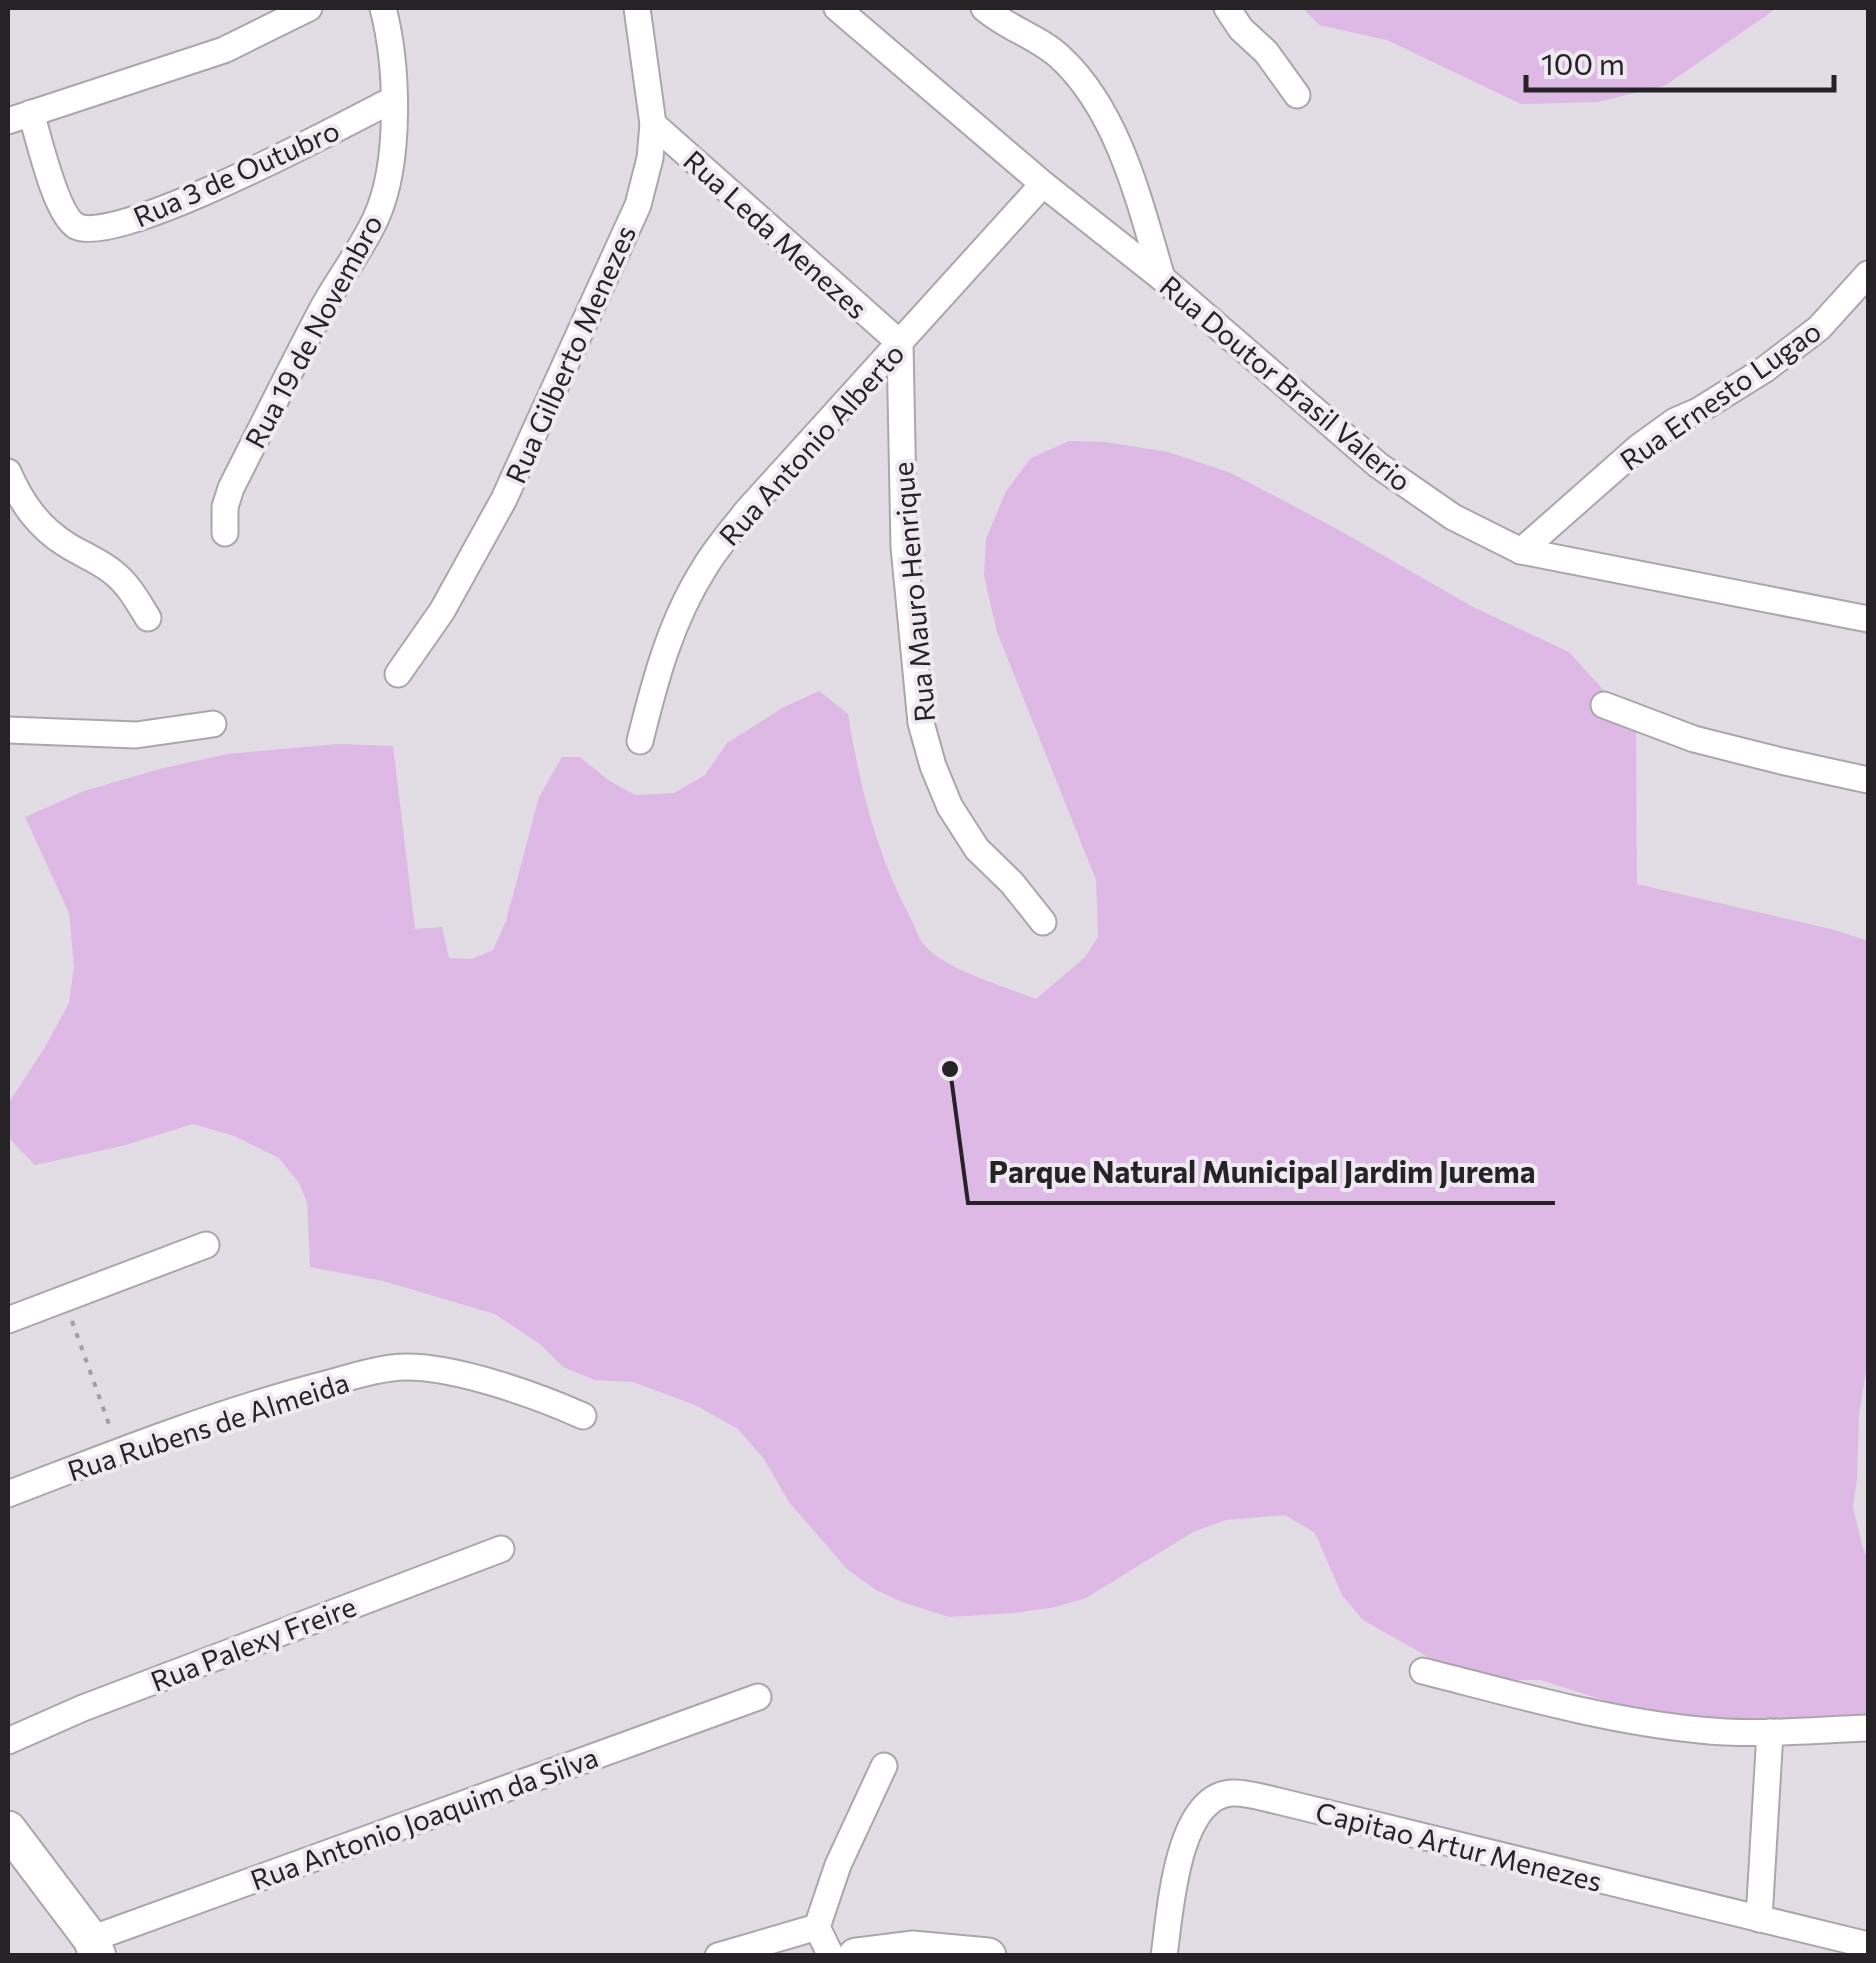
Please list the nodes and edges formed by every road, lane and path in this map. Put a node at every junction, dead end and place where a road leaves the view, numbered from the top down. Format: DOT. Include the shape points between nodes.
graph roads {
  1 [pos="309,8"];
  2 [pos="383,8"];
  3 [pos="638,8"];
  4 [pos="837,8"];
  5 [pos="984,8"];
  6 [pos="1226,8"];
  7 [pos="1297,96"];
  8 [pos="394,99"];
  9 [pos="19,117"];
  10 [pos="653,124"];
  11 [pos="1043,184"];
  12 [pos="1868,274"];
  13 [pos="1162,278"];
  14 [pos="900,344"];
  15 [pos="8,472"];
  16 [pos="225,533"];
  17 [pos="1521,551"];
  18 [pos="148,618"];
  19 [pos="1868,620"];
  20 [pos="398,674"];
  21 [pos="1604,704"];
  22 [pos="213,724"];
  23 [pos="8,730"];
  24 [pos="640,740"];
  25 [pos="1868,780"];
  26 [pos="1043,922"];
  27 [pos="206,1245"];
  28 [pos="64,1298"];
  29 [pos="8,1320"];
  30 [pos="583,1416"];
  31 [pos="119,1451"];
  32 [pos="8,1494"];
  33 [pos="500,1549"];
  34 [pos="1422,1671"];
  35 [pos="758,1697"];
  36 [pos="1868,1728"];
  37 [pos="1770,1732"];
  38 [pos="8,1741"];
  39 [pos="884,1766"];
  40 [pos="8,1829"];
  41 [pos="1759,1919"];
  42 [pos="817,1926"];
  43 [pos="1868,1944"];
  44 [pos="94,1947"];
  45 [pos="718,1956"];
  46 [pos="831,1956"];
  47 [pos="856,1956"];
  48 [pos="988,1956"];
  49 [pos="1164,1956"];
  1 -- 9 [label="street" via="224,50"];
  2 -- 8 [label="street, Rua 19 de Novembro"];
  3 -- 10 [label="street, Rua Gilberto Menezes"];
  4 -- 11 [label="street, Rua Doutor Brasil Valerio"];
  5 -- 13 [label="street" via="1056,54 1094,95 1134,188"];
  6 -- 7 [label="street"];
  8 -- 9 [label="street, Rua 3 de Outubro" via="242,176 96,229 78,228 64,214"];
  8 -- 16 [label="street, Rua 19 de Novembro" via="391,165 376,218 231,488"];
  10 -- 14 [label="street, Rua Leda Menezes"];
  10 -- 20 [label="street, Rua Gilberto Menezes" via="638,205 520,466 442,611"];
  11 -- 13 [label="street, Rua Doutor Brasil Valerio"];
  11 -- 14 [label="street, Rua Antonio Alberto"];
  12 -- 17 [label="street, Rua Ernesto Lugao" via="1820,328 1639,446"];
  13 -- 17 [label="street, Rua Doutor Brasil Valerio" via="1378,464 1453,517"];
  14 -- 24 [label="street, Rua Antonio Alberto" via="705,566 660,664"];
  14 -- 26 [label="street, Rua Mauro Henrique" via="904,548 921,723 950,807 977,849"];
  15 -- 18 [label="street" via="32,516 118,576"];
  17 -- 19 [label="street, Rua Doutor Brasil Valerio"];
  21 -- 25 [label="street" via="1694,739"];
  22 -- 23 [label="street" via="136,735"];
  27 -- 28 [label="street"];
  28 -- 29 [label="street"];
  28 -- 31 [label="path"];
  30 -- 31 [label="street, Rua Rubens de Almeida" via="440,1368 402,1366 269,1399"];
  31 -- 32 [label="street, Rua Rubens de Almeida"];
  33 -- 38 [label="street, Rua Palexy Freire"];
  34 -- 37 [label="street" via="1618,1718"];
  35 -- 44 [label="street, Rua Antonio Joaquim da Silva"];
  36 -- 37 [label="street"];
  37 -- 41 [label="street"];
  39 -- 42 [label="street"];
  40 -- 44 [label="main road"];
  41 -- 43 [label="street, Capitao Artur Menezes"];
  41 -- 49 [label="street, Capitao Artur Menezes" via="1232,1793 1200,1812 1179,1856"];
  42 -- 45 [label="street"];
  42 -- 46 [label="street"];
  47 -- 48 [label="main road" via="912,1949"];
}
